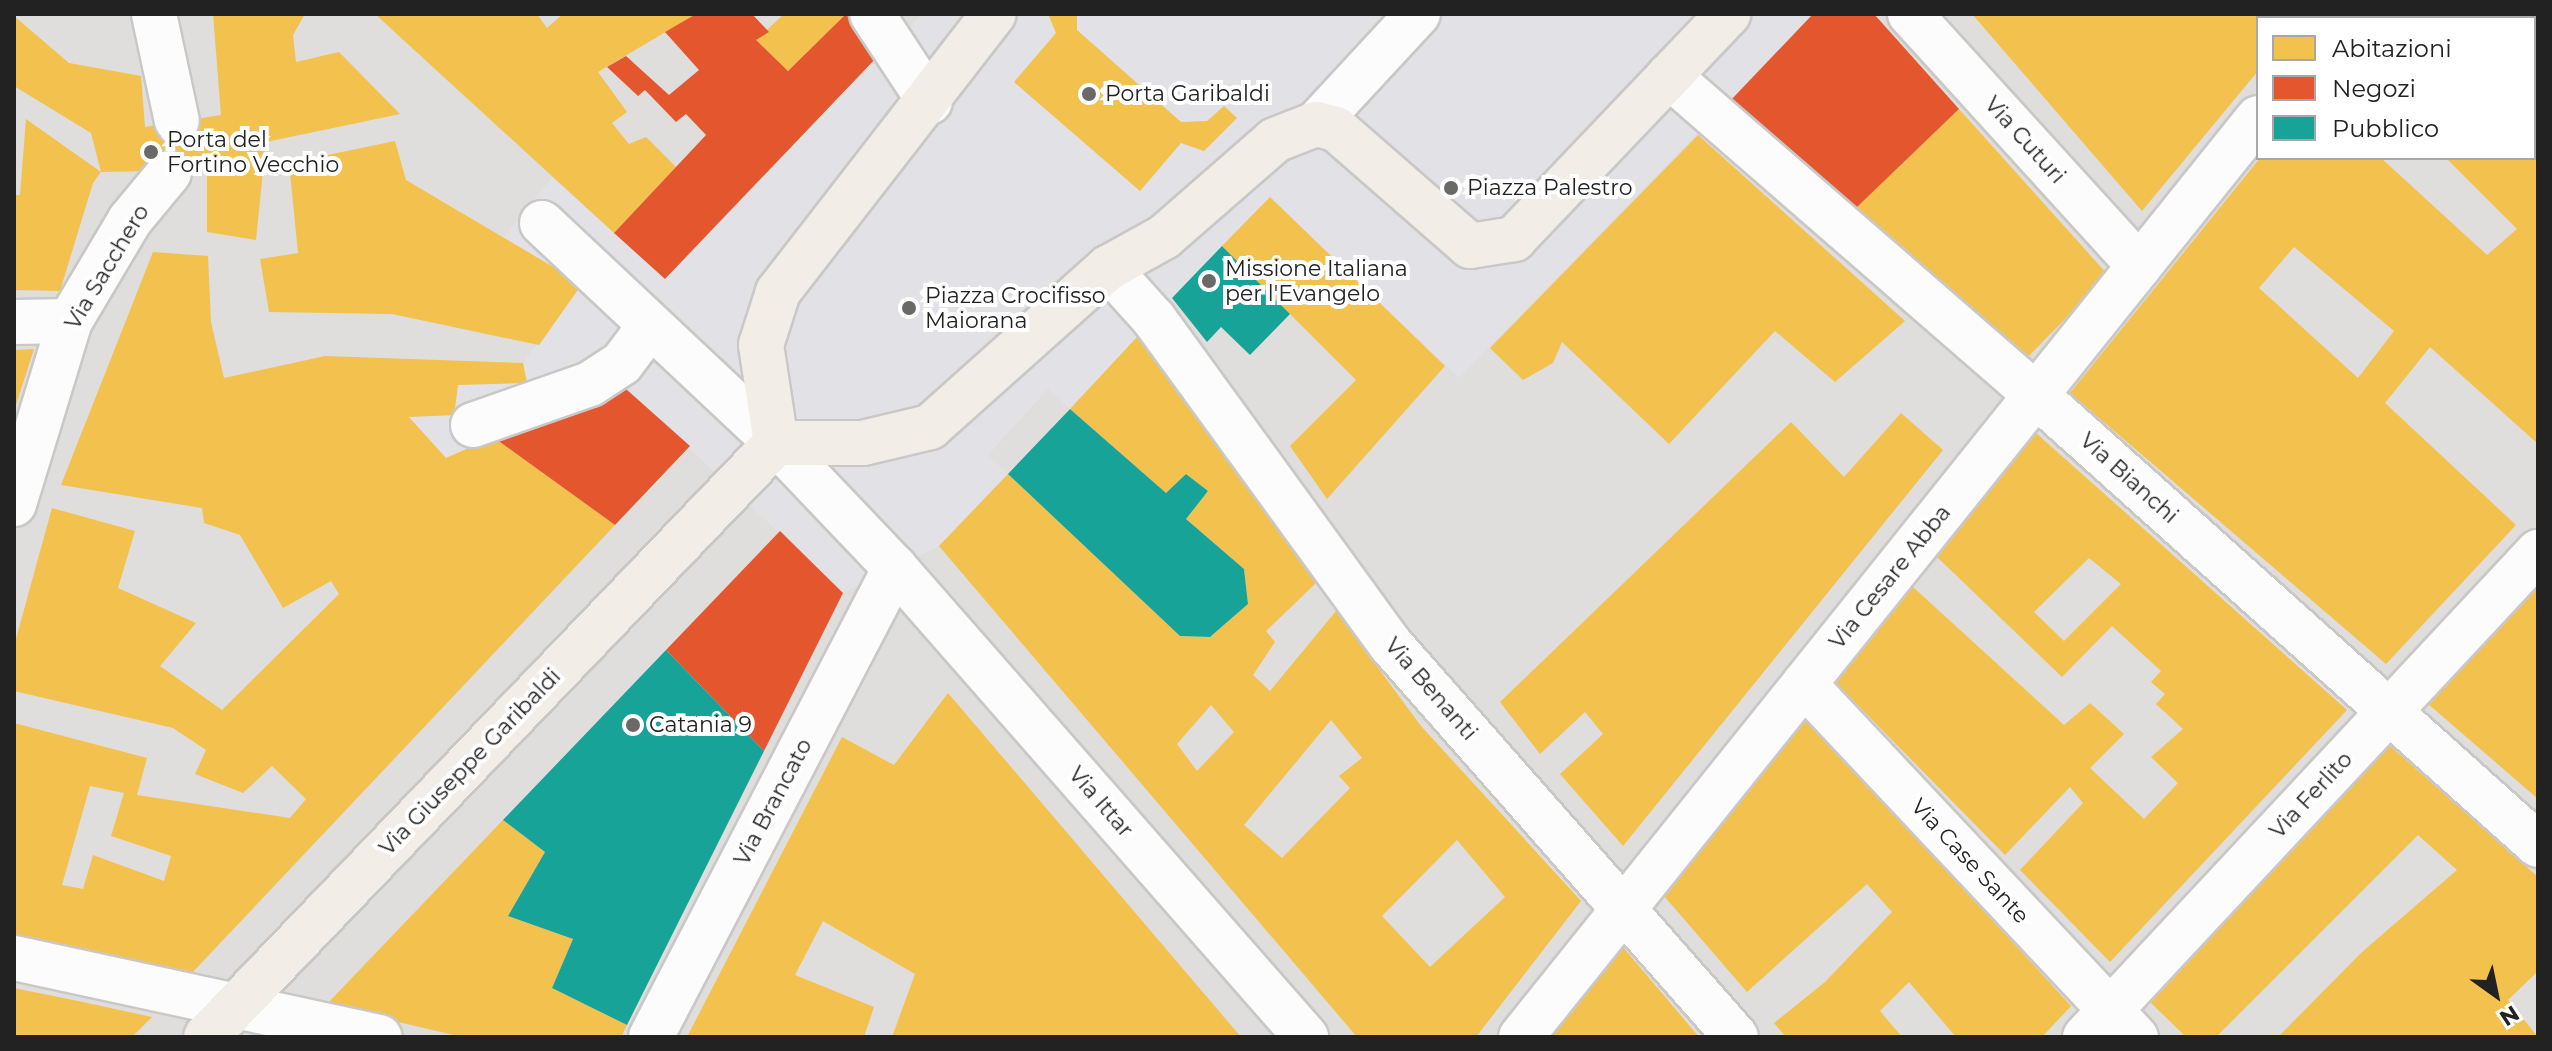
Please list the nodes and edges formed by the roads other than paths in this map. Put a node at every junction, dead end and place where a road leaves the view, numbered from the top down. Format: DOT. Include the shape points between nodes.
graph roads {
  1 [pos="154,14"];
  2 [pos="994,14"];
  3 [pos="1418,14"];
  4 [pos="1728,14"];
  5 [pos="1910,14"];
  6 [pos="882,29"];
  7 [pos="1669,76"];
  8 [pos="930,102"];
  9 [pos="2256,120"];
  10 [pos="177,121"];
  11 [pos="1316,124"];
  12 [pos="169,173"];
  13 [pos="542,223"];
  14 [pos="2139,266"];
  15 [pos="1108,268"];
  16 [pos="70,321"];
  17 [pos="14,322"];
  18 [pos="650,326"];
  19 [pos="2036,395"];
  20 [pos="473,425"];
  21 [pos="776,443"];
  22 [pos="14,504"];
  23 [pos="2538,552"];
  24 [pos="895,568"];
  25 [pos="1804,684"];
  26 [pos="2389,711"];
  27 [pos="2538,845"];
  28 [pos="1624,909"];
  29 [pos="14,958"];
  30 [pos="238,1004"];
  31 [pos="2110,1028"];
  32 [pos="206,1037"];
  33 [pos="380,1037"];
  34 [pos="651,1037"];
  35 [pos="1306,1037"];
  36 [pos="1521,1037"];
  37 [pos="1736,1037"];
  1 -- 10 [label="street"];
  2 -- 8 [label="main road"];
  3 -- 11 [label="street"];
  4 -- 7 [label="main road"];
  5 -- 14 [label="street, Via Cuturi"];
  6 -- 8 [label="street"];
  7 -- 11 [label="main road" via="1514,239 1470,246 1336,129"];
  7 -- 19 [label="street, Via Bianchi"];
  8 -- 21 [label="main road" via="778,292 761,345"];
  9 -- 14 [label="street, Via Cesare Abba"];
  11 -- 15 [label="main road" via="1275,140 1164,237"];
  12 -- 16 [label="street, Via Sacchero" via="130,220"];
  13 -- 18 [label="street, Via Ittar"];
  14 -- 19 [label="street, Via Cesare Abba"];
  15 -- 21 [label="main road" via="930,427 863,443"];
  15 -- 28 [label="street, Via Benanti" via="1154,319 1391,645"];
  16 -- 17 [label="street"];
  16 -- 22 [label="street, Via Sacchero"];
  18 -- 20 [label="street" via="622,363 590,384"];
  18 -- 21 [label="street, Via Ittar"];
  19 -- 25 [label="street, Via Cesare Abba"];
  19 -- 26 [label="street, Via Bianchi"];
  21 -- 24 [label="street, Via Ittar"];
  21 -- 30 [label="main road, Via Giuseppe Garibaldi"];
  23 -- 26 [label="street, Via Ferlito"];
  24 -- 34 [label="street, Via Brancato"];
  24 -- 35 [label="street, Via Ittar"];
  25 -- 28 [label="street, Via Cesare Abba"];
  25 -- 31 [label="street, Via Case Sante"];
  26 -- 27 [label="street, Via Bianchi"];
  26 -- 31 [label="street, Via Ferlito"];
  28 -- 36 [label="street, Via Cesare Abba"];
  28 -- 37 [label="street, Via Benanti"];
  29 -- 30 [label="street"];
  30 -- 32 [label="main road, Via Giuseppe Garibaldi"];
  30 -- 33 [label="street"];
}
